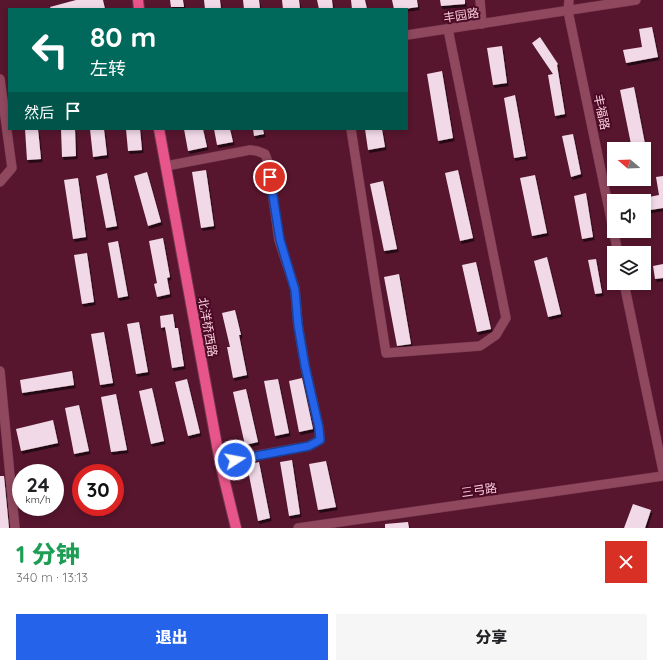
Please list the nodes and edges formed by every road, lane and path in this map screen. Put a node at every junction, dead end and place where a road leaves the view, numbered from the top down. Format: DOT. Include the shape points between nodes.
graph roads {
  1 [pos="480,0"];
  2 [pos="569,0"];
  3 [pos="636,0"];
  4 [pos="568,10"];
  5 [pos="482,24"];
  6 [pos="448,29"];
  7 [pos="408,35"];
  8 [pos="0,79"];
  9 [pos="159,130"];
  10 [pos="351,130"];
  11 [pos="166,166"];
  12 [pos="0,182"];
  13 [pos="617,246"];
  14 [pos="625,290"];
  15 [pos="0,371"];
  16 [pos="220,462"];
  17 [pos="663,471"];
  18 [pos="10,474"];
  19 [pos="0,475"];
  20 [pos="663,476"];
  21 [pos="15,528"];
  22 [pos="236,528"];
  23 [pos="298,528"];
  1 -- 5 [label="street"];
  2 -- 4 [label="street, 丰福路"];
  3 -- 4 [label="street, 丰园路"];
  4 -- 5 [label="street, 丰园路"];
  4 -- 13 [label="street, 丰福路"];
  5 -- 6 [label="street, 丰园路"];
  6 -- 7 [label="street, 丰园路"];
  6 -- 10 [label="street" via="506,318 496,335 480,346 386,354"];
  8 -- 12 [label="street" via="12,168"];
  9 -- 11 [label="main road, 北洋桥西路"];
  11 -- 16 [label="main road, 北洋桥西路"];
  11 -- 16 [label="street" via="250,150 265,154 280,240 295,290 298,325 320,440 309,446"];
  14 -- 17 [label="street"];
  15 -- 18 [label="street"];
  16 -- 22 [label="main road, 北洋桥西路"];
  18 -- 19 [label="street"];
  18 -- 21 [label="street"];
  20 -- 23 [label="street, 三弓路"];
}
